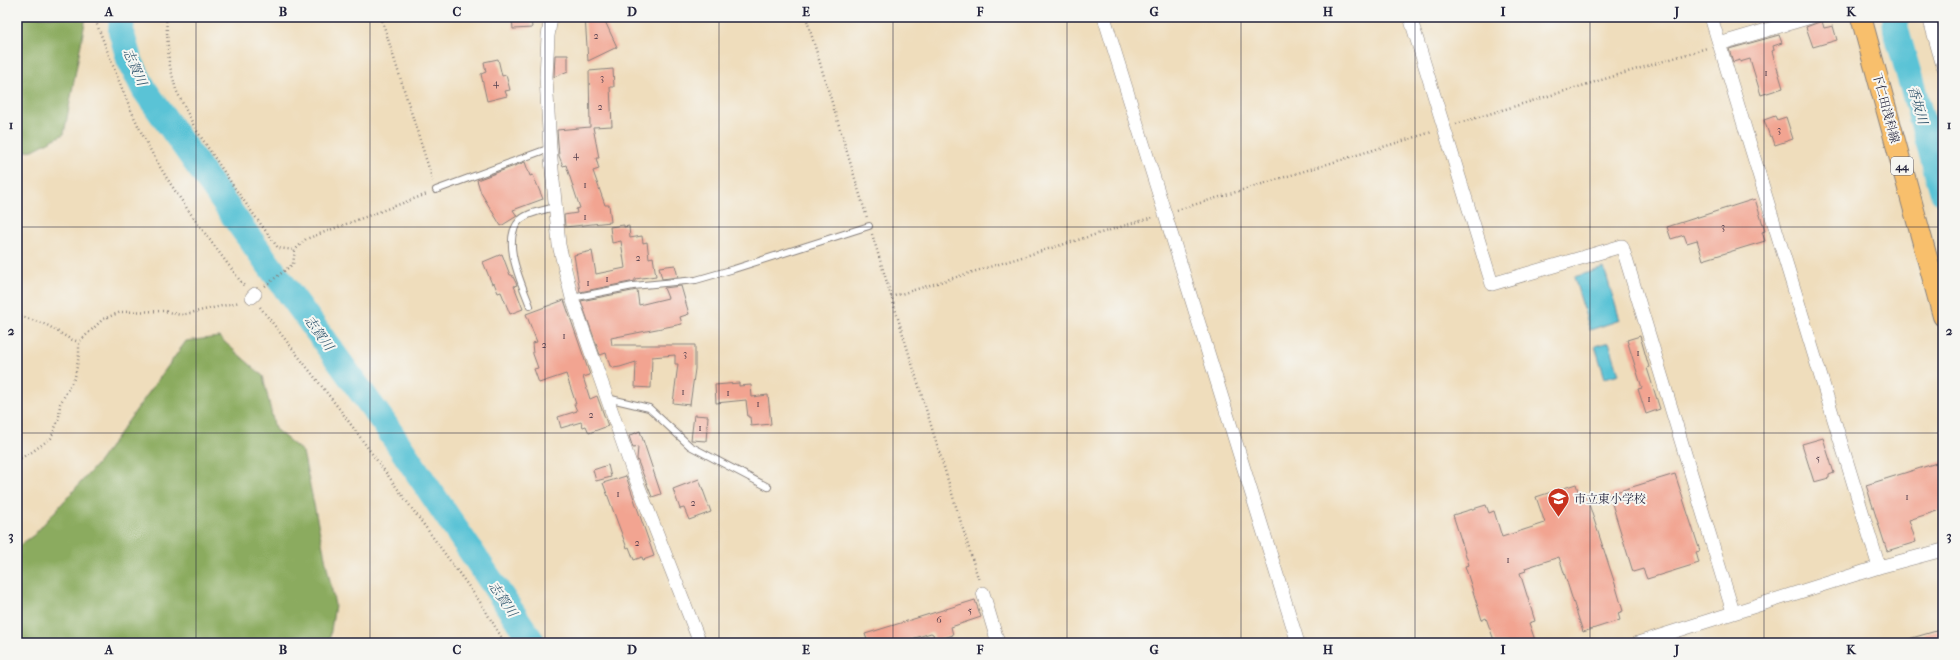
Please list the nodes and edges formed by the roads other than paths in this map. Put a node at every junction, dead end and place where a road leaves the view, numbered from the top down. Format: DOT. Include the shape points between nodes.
graph roads {
  1 [pos="550,17"];
  2 [pos="1104,17"];
  3 [pos="1410,17"];
  4 [pos="1710,17"];
  5 [pos="1811,17"];
  6 [pos="1860,17"];
  7 [pos="1929,17"];
  8 [pos="1719,44"];
  9 [pos="1943,66"];
  10 [pos="550,148"];
  11 [pos="436,190"];
  12 [pos="555,207"];
  13 [pos="869,226"];
  14 [pos="572,298"];
  15 [pos="530,306"];
  16 [pos="1943,316"];
  17 [pos="607,398"];
  18 [pos="768,488"];
  19 [pos="1943,550"];
  20 [pos="1880,567"];
  21 [pos="983,593"];
  22 [pos="1733,612"];
  23 [pos="700,643"];
  24 [pos="998,643"];
  25 [pos="1298,643"];
  26 [pos="1638,643"];
  1 -- 10 [label="street" via="546,77"];
  2 -- 25 [label="street"];
  3 -- 22 [label="street" via="1492,284 1622,246"];
  4 -- 8 [label="street"];
  5 -- 8 [label="street"];
  6 -- 16 [label="main road, 下仁田浅科線 / 44"];
  7 -- 9 [label="street"];
  8 -- 20 [label="street"];
  10 -- 11 [label="lane"];
  10 -- 12 [label="street"];
  12 -- 14 [label="street" via="559,245"];
  12 -- 15 [label="lane" via="520,220 511,240 514,263"];
  13 -- 14 [label="lane" via="696,280 633,286"];
  14 -- 17 [label="street"];
  17 -- 18 [label="lane" via="649,408 690,446"];
  17 -- 23 [label="street"];
  19 -- 20 [label="street"];
  20 -- 22 [label="street"];
  21 -- 24 [label="street"];
  22 -- 26 [label="street"];
}
